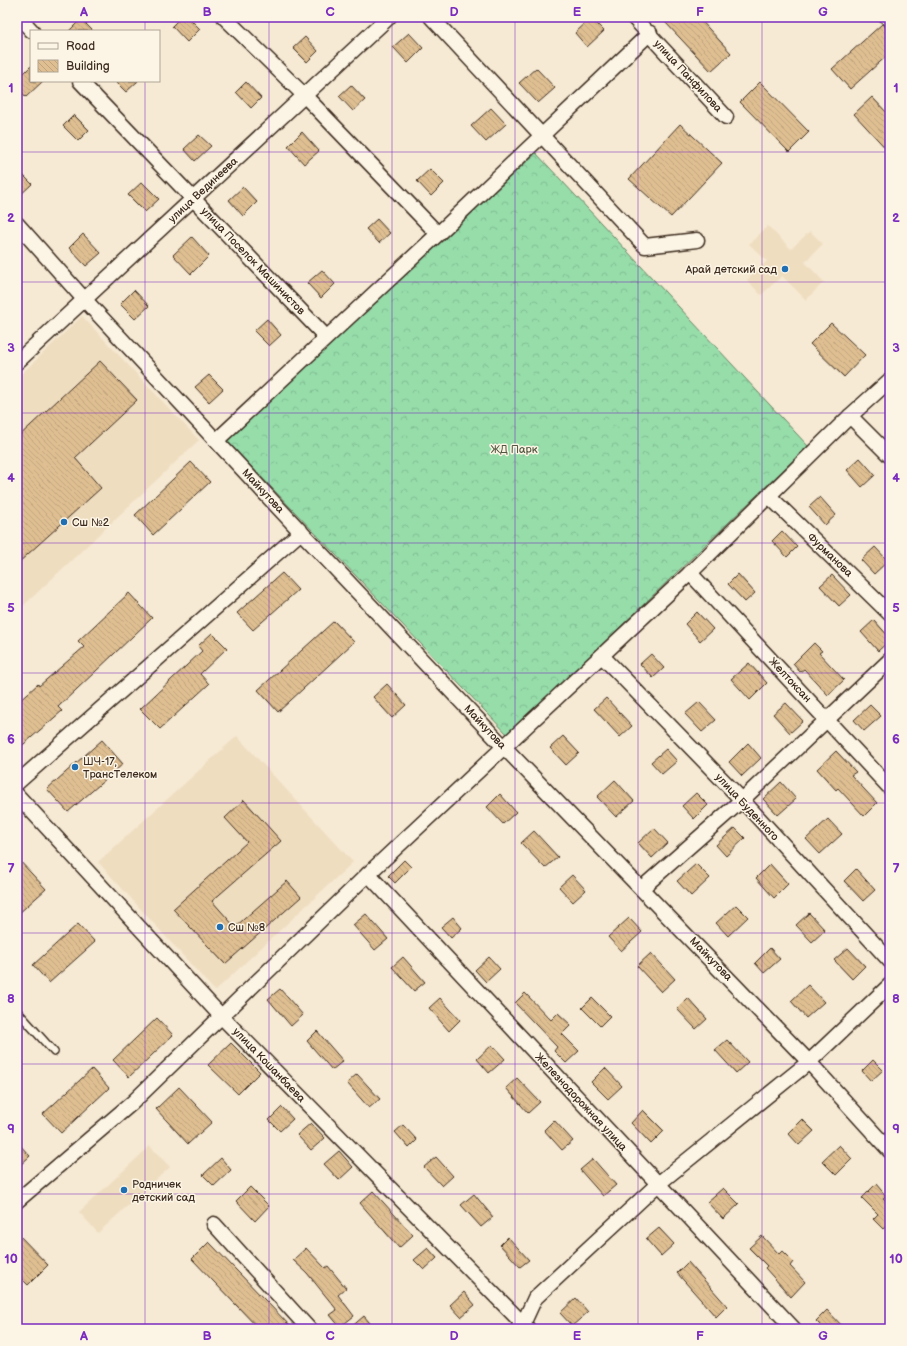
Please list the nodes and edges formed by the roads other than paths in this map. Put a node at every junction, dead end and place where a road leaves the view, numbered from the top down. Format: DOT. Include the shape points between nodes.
graph roads {
  1 [pos="19,17"];
  2 [pos="224,17"];
  3 [pos="389,17"];
  4 [pos="431,17"];
  5 [pos="633,17"];
  6 [pos="887,17"];
  7 [pos="890,19"];
  8 [pos="31,30"];
  9 [pos="650,33"];
  10 [pos="81,82"];
  11 [pos="305,96"];
  12 [pos="726,117"];
  13 [pos="542,136"];
  14 [pos="194,198"];
  15 [pos="17,224"];
  16 [pos="438,234"];
  17 [pos="697,240"];
  18 [pos="84,299"];
  19 [pos="326,338"];
  20 [pos="17,362"];
  21 [pos="890,380"];
  22 [pos="850,416"];
  23 [pos="216,440"];
  24 [pos="890,456"];
  25 [pos="769,496"];
  26 [pos="301,532"];
  27 [pos="690,573"];
  28 [pos="890,614"];
  29 [pos="602,656"];
  30 [pos="890,660"];
  31 [pos="828,720"];
  32 [pos="503,746"];
  33 [pos="17,783"];
  34 [pos="890,788"];
  35 [pos="17,795"];
  36 [pos="742,800"];
  37 [pos="368,874"];
  38 [pos="642,888"];
  39 [pos="890,961"];
  40 [pos="890,985"];
  41 [pos="17,1011"];
  42 [pos="221,1016"];
  43 [pos="54,1052"];
  44 [pos="810,1062"];
  45 [pos="890,1151"];
  46 [pos="658,1184"];
  47 [pos="17,1201"];
  48 [pos="214,1224"];
  49 [pos="523,1327"];
  50 [pos="309,1329"];
  51 [pos="794,1329"];
  1 -- 8 [label="street"];
  2 -- 11 [label="street"];
  3 -- 11 [label="street, улица Вединеева"];
  4 -- 13 [label="street"];
  5 -- 9 [label="street, улица Панфилова"];
  6 -- 7 [label="street"];
  9 -- 12 [label="street, улица Панфилова"];
  9 -- 13 [label="street"];
  10 -- 14 [label="street, улица Поселок Машинистов"];
  11 -- 14 [label="street, улица Вединеева"];
  11 -- 16 [label="street"];
  13 -- 16 [label="street"];
  13 -- 17 [label="street" via="645,246"];
  14 -- 18 [label="street, улица Вединеева"];
  14 -- 19 [label="street, улица Поселок Машинистов"];
  15 -- 18 [label="street, Майкутова"];
  16 -- 19 [label="street"];
  18 -- 20 [label="street, улица Вединеева"];
  18 -- 23 [label="street, Майкутова"];
  19 -- 23 [label="street"];
  21 -- 22 [label="street"];
  22 -- 24 [label="street"];
  22 -- 25 [label="street"];
  23 -- 26 [label="street, Майкутова"];
  25 -- 27 [label="street"];
  25 -- 28 [label="street, Фурманова"];
  26 -- 32 [label="street, Майкутова"];
  26 -- 33 [label="street"];
  27 -- 29 [label="street"];
  27 -- 31 [label="street, Желтоксан"];
  29 -- 32 [label="street"];
  29 -- 36 [label="street, улица Буденного"];
  30 -- 31 [label="street"];
  31 -- 34 [label="street, Желтоксан"];
  31 -- 36 [label="street"];
  32 -- 37 [label="street"];
  32 -- 38 [label="street, Майкутова"];
  35 -- 42 [label="street, улица Кошанбаева"];
  36 -- 38 [label="street"];
  36 -- 39 [label="street, улица Буденного"];
  37 -- 42 [label="street"];
  37 -- 46 [label="street, Железнодорожная улица"];
  38 -- 44 [label="street, Майкутова"];
  40 -- 44 [label="street"];
  41 -- 43 [label="lane"];
  42 -- 47 [label="street" via="132,1103"];
  42 -- 49 [label="street, улица Кошанбаева"];
  44 -- 45 [label="street, Майкутова"];
  44 -- 46 [label="street"];
  46 -- 49 [label="street" via="535,1298"];
  46 -- 51 [label="street, Железнодорожная улица"];
  48 -- 50 [label="street"];
}
